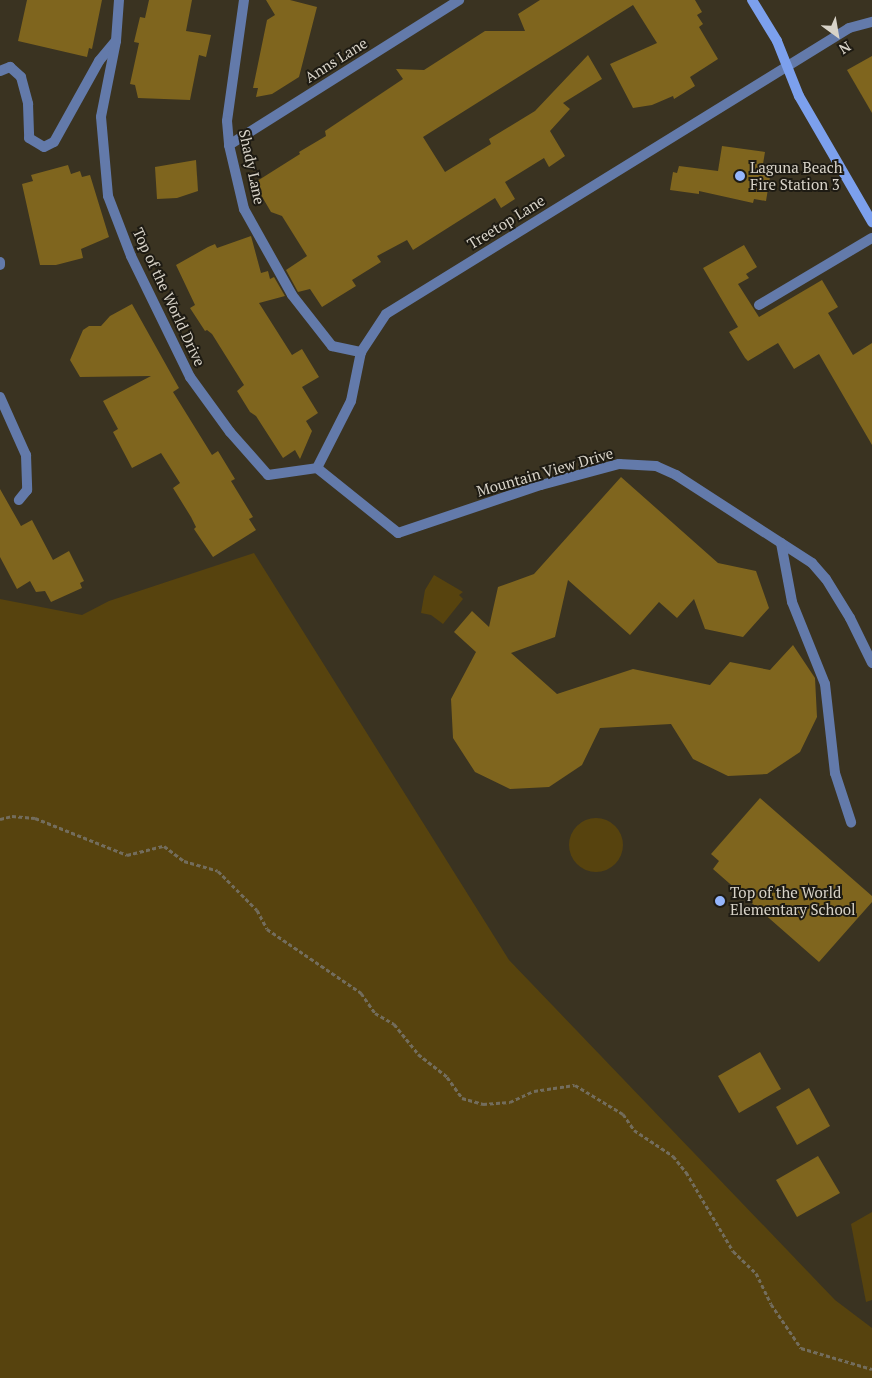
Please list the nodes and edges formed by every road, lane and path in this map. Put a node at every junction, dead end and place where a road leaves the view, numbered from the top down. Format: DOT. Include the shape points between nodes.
graph roads {
  1 [pos="119,0"];
  2 [pos="244,0"];
  3 [pos="459,0"];
  4 [pos="752,0"];
  5 [pos="872,22"];
  6 [pos="116,41"];
  7 [pos="788,67"];
  8 [pos="0,70"];
  9 [pos="229,145"];
  10 [pos="872,222"];
  11 [pos="872,238"];
  12 [pos="759,305"];
  13 [pos="361,352"];
  14 [pos="0,397"];
  15 [pos="317,468"];
  16 [pos="19,500"];
  17 [pos="781,543"];
  18 [pos="872,664"];
  19 [pos="0,819"];
  20 [pos="851,822"];
  21 [pos="872,1370"];
  1 -- 6 [label="street, Top of the World Drive"];
  2 -- 9 [label="street, Shady Lane" via="233,60 227,121"];
  3 -- 9 [label="street, Anns Lane"];
  4 -- 7 [label="main road" via="777,41"];
  5 -- 7 [label="street, Treetop Lane" via="849,28"];
  6 -- 8 [label="street" via="99,61 54,142 44,147 29,138 28,104 21,77 10,67"];
  6 -- 15 [label="street, Top of the World Drive" via="101,117 108,196 130,256 190,377 230,432 268,475"];
  7 -- 10 [label="main road" via="799,96"];
  7 -- 13 [label="street, Treetop Lane" via="386,314"];
  9 -- 13 [label="street, Shady Lane" via="244,209 292,295 332,346"];
  11 -- 12 [label="street"];
  13 -- 15 [label="street, Treetop Lane" via="351,401"];
  14 -- 16 [label="street" via="26,454 27,490"];
  15 -- 17 [label="street, Mountain View Drive" via="398,533 542,485 620,464 656,466 676,474"];
  17 -- 18 [label="street, Mountain View Drive" via="812,563 826,579 850,618"];
  17 -- 20 [label="street" via="792,602 825,684 835,772"];
  19 -- 21 [label="path" via="12,816 35,818 127,855 164,846 184,861 218,871 257,910 267,929 361,993 375,1014 394,1024 418,1054 446,1077 462,1098 483,1104 510,1102 534,1091 575,1085 623,1114 634,1130 673,1156 686,1172 733,1251 756,1273 771,1304 801,1348"];
}
